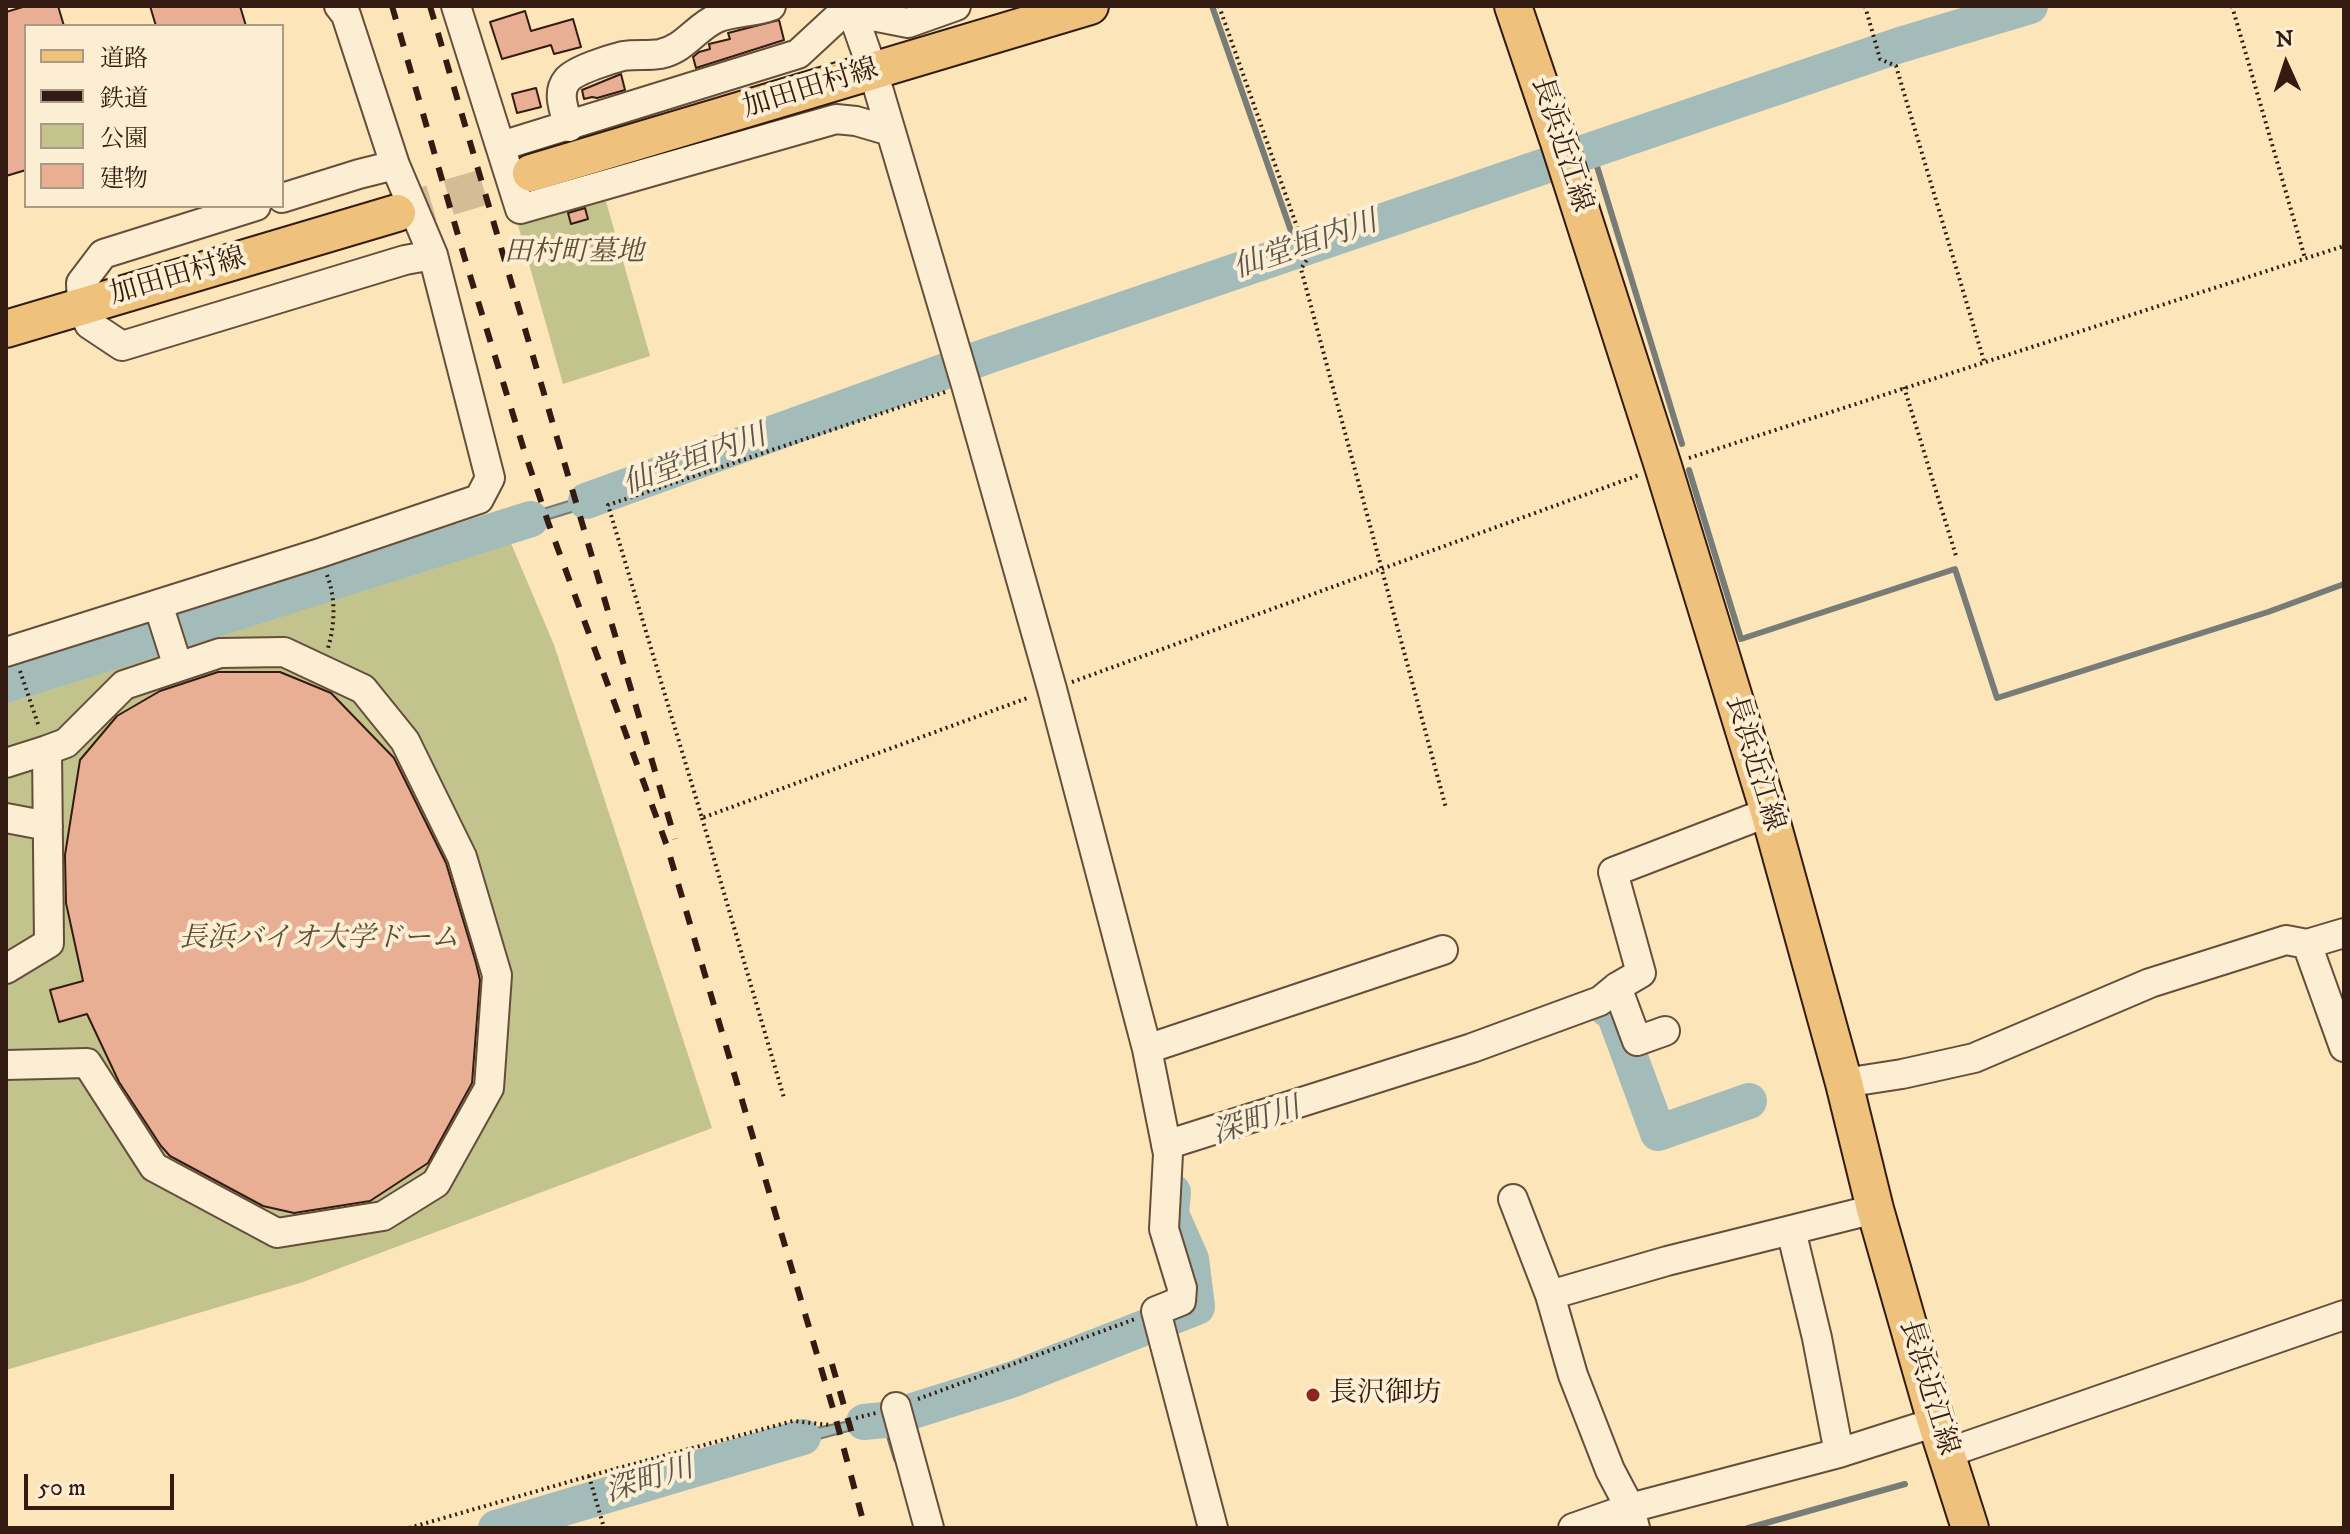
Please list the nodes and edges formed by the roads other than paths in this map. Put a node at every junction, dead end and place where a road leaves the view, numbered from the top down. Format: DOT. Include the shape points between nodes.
graph roads {
  1 [pos="339,6"];
  2 [pos="456,6"];
  3 [pos="771,6"];
  4 [pos="956,6"];
  5 [pos="1090,6"];
  6 [pos="1513,6"];
  7 [pos="851,9"];
  8 [pos="873,71"];
  9 [pos="569,127"];
  10 [pos="890,131"];
  11 [pos="501,146"];
  12 [pos="395,165"];
  13 [pos="531,173"];
  14 [pos="284,197"];
  15 [pos="250,208"];
  16 [pos="397,213"];
  17 [pos="433,255"];
  18 [pos="82,306"];
  19 [pos="6,329"];
  20 [pos="160,610"];
  21 [pos="174,654"];
  22 [pos="12,658"];
  23 [pos="47,750"];
  24 [pos="6,763"];
  25 [pos="1769,812"];
  26 [pos="6,818"];
  27 [pos="48,826"];
  28 [pos="2344,933"];
  29 [pos="2307,944"];
  30 [pos="1443,950"];
  31 [pos="6,969"];
  32 [pos="1617,987"];
  33 [pos="1665,1031"];
  34 [pos="2344,1047"];
  35 [pos="1147,1049"];
  36 [pos="6,1065"];
  37 [pos="1844,1083"];
  38 [pos="1166,1145"];
  39 [pos="1513,1199"];
  40 [pos="1875,1209"];
  41 [pos="1791,1230"];
  42 [pos="1550,1295"];
  43 [pos="2344,1315"];
  44 [pos="896,1407"];
  45 [pos="1942,1438"];
  46 [pos="1839,1453"];
  47 [pos="1632,1518"];
  48 [pos="929,1528"];
  49 [pos="1213,1528"];
  50 [pos="1573,1528"];
  51 [pos="1970,1528"];
  1 -- 12 [label="street"];
  2 -- 11 [label="street"];
  3 -- 9 [label="street" via="712,20 671,51 623,56 574,73 562,89"];
  4 -- 7 [label="street" via="908,23"];
  5 -- 8 [label="main road, 加田田村線"];
  6 -- 25 [label="main road, 長浜近江線"];
  7 -- 8 [label="street"];
  7 -- 9 [label="street" via="798,54"];
  8 -- 10 [label="street"];
  8 -- 13 [label="main road, 加田田村線"];
  9 -- 11 [label="street"];
  10 -- 11 [label="street" via="836,119 520,209"];
  10 -- 35 [label="street" via="1052,689"];
  12 -- 14 [label="street"];
  12 -- 17 [label="street"];
  15 -- 18 [label="street" via="103,254 81,283"];
  16 -- 18 [label="main road, 加田田村線"];
  17 -- 18 [label="street" via="122,346 89,324"];
  17 -- 20 [label="street" via="490,478 479,499"];
  18 -- 19 [label="main road, 加田田村線"];
  20 -- 21 [label="street"];
  20 -- 22 [label="street"];
  21 -- 23 [label="street" via="124,685 66,743"];
  21 -- 36 [label="street" via="284,652 363,689 405,741 462,857 497,975 489,1088 436,1183 383,1216 277,1233 154,1167 87,1063"];
  23 -- 24 [label="street"];
  23 -- 27 [label="street"];
  25 -- 32 [label="street" via="1613,872 1641,973"];
  25 -- 37 [label="main road, 長浜近江線"];
  26 -- 27 [label="street"];
  27 -- 31 [label="street" via="49,943"];
  28 -- 29 [label="street"];
  29 -- 34 [label="street"];
  29 -- 37 [label="street" via="2286,940 2150,983 1974,1058"];
  30 -- 35 [label="street"];
  32 -- 33 [label="street" via="1637,1041"];
  32 -- 38 [label="street" via="1600,1001 1486,1043"];
  35 -- 38 [label="street"];
  37 -- 40 [label="main road, 長浜近江線"];
  38 -- 49 [label="street" via="1164,1229 1182,1288 1181,1301 1156,1311"];
  39 -- 42 [label="street"];
  40 -- 41 [label="street"];
  40 -- 45 [label="main road, 長浜近江線"];
  41 -- 42 [label="street"];
  41 -- 46 [label="street"];
  42 -- 47 [label="street" via="1573,1375"];
  43 -- 45 [label="street"];
  44 -- 48 [label="street"];
  45 -- 46 [label="street"];
  45 -- 51 [label="main road, 長浜近江線"];
  46 -- 47 [label="street"];
  47 -- 50 [label="street"];
}
